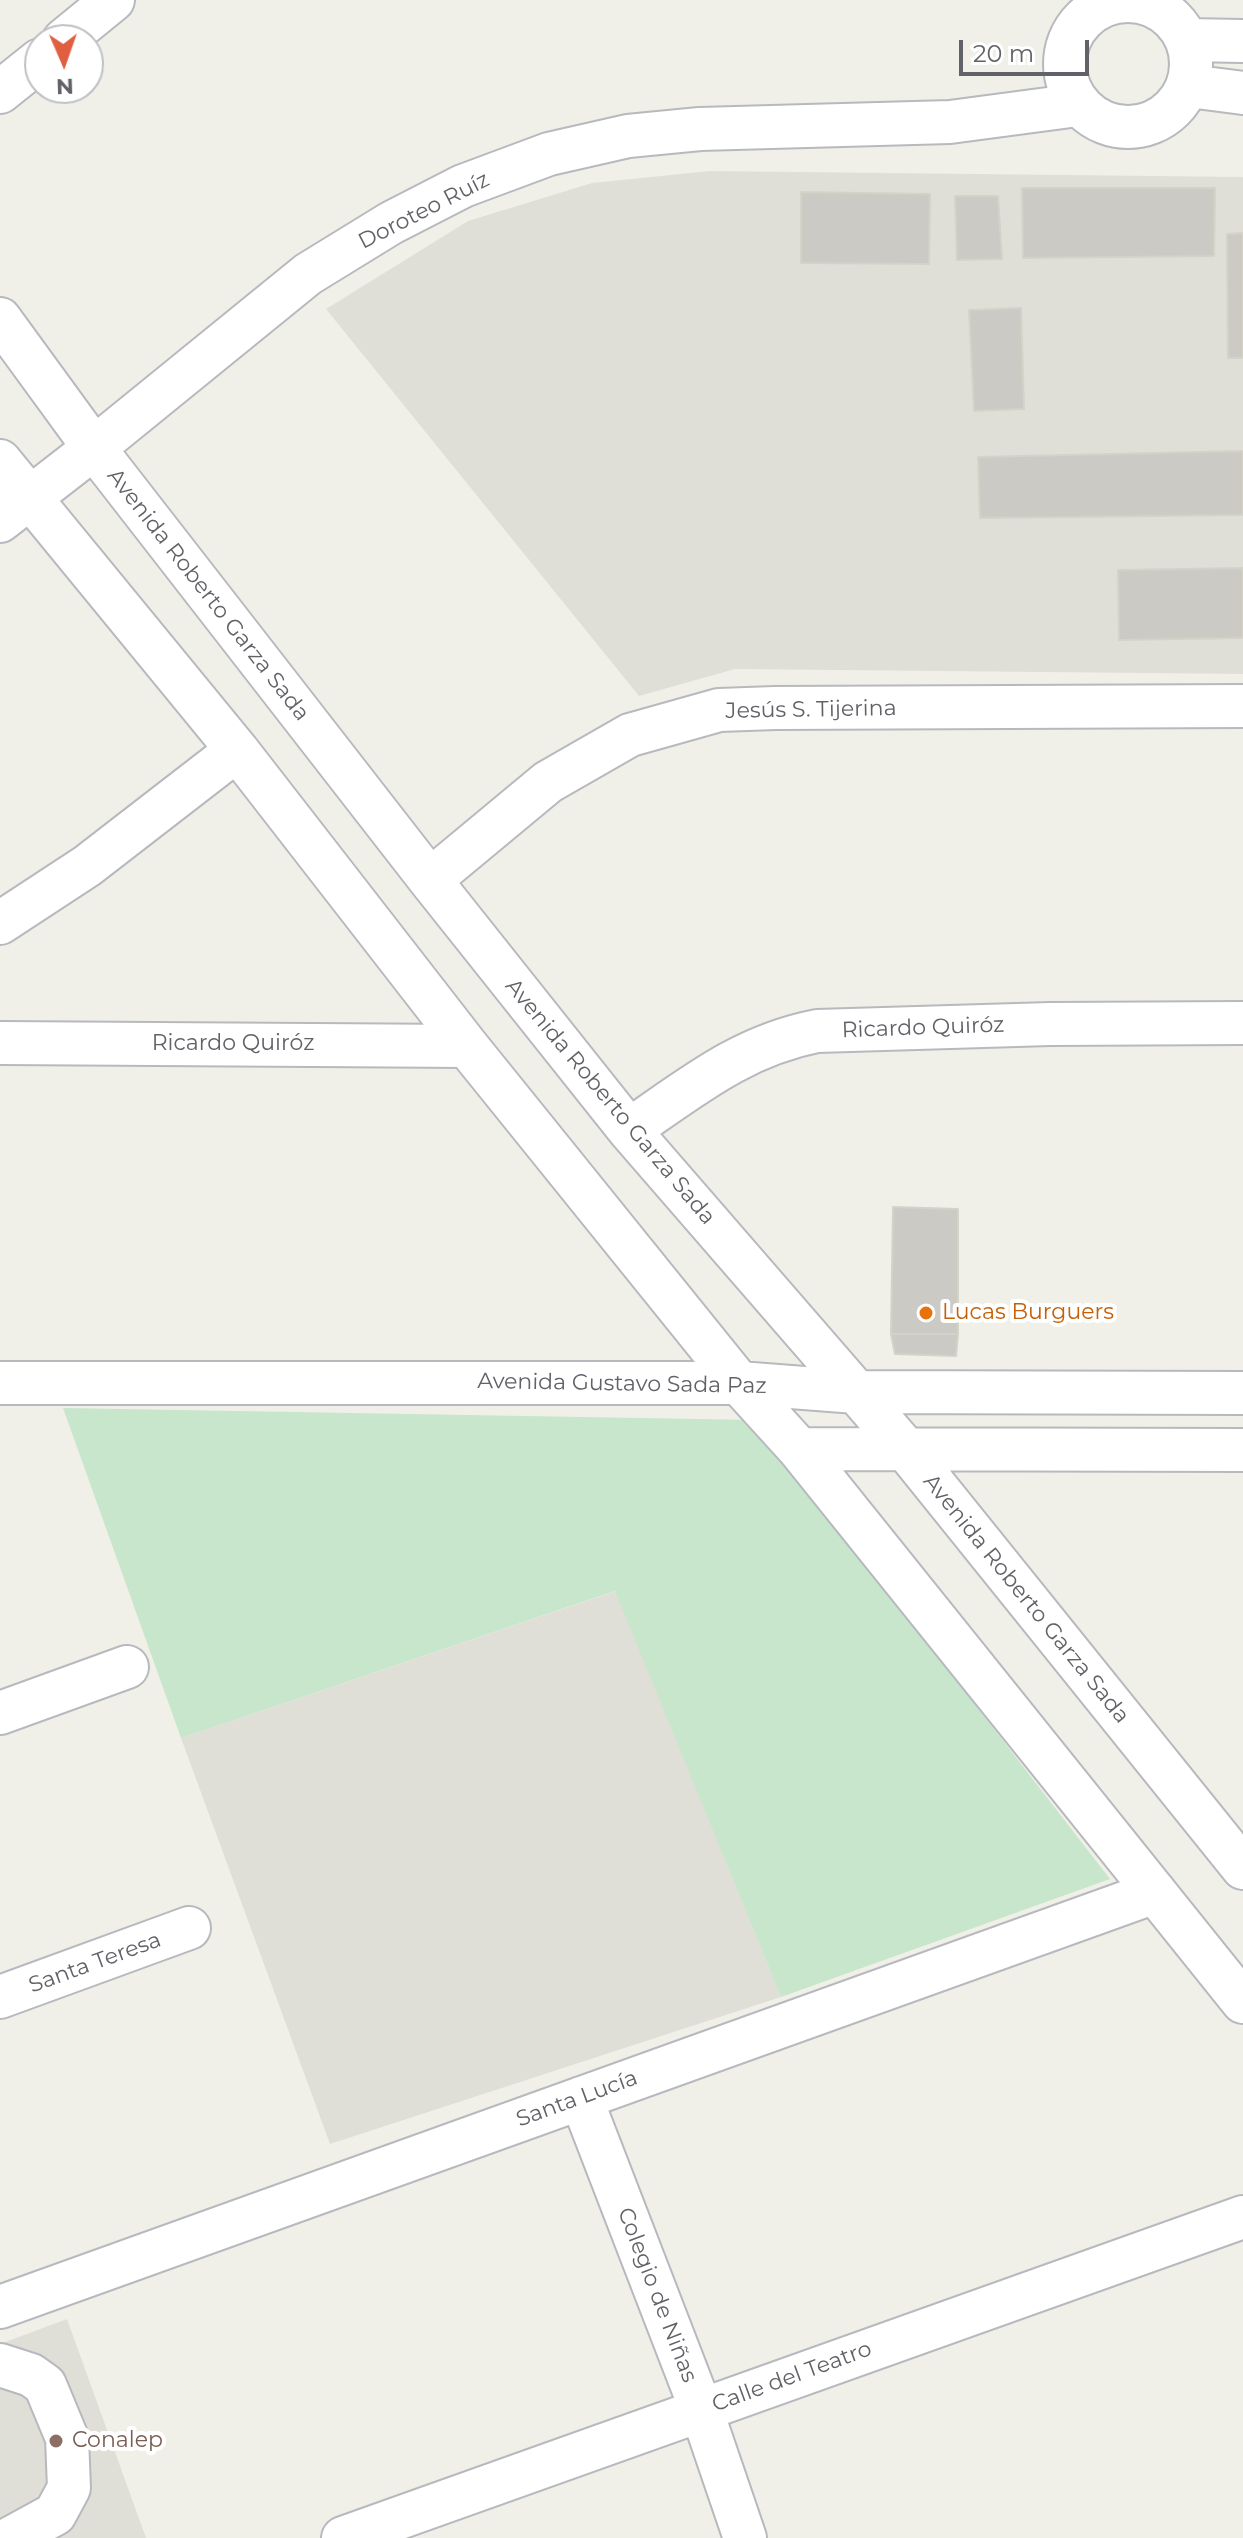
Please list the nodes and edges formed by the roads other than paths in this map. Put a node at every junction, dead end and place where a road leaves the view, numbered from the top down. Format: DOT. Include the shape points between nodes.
graph roads {
  1 [pos="113,0"];
  2 [pos="1054,0"];
  3 [pos="1171,18"];
  4 [pos="84,24"];
  5 [pos="1070,39"];
  6 [pos="1243,41"];
  7 [pos="24,73"];
  8 [pos="1189,86"];
  9 [pos="0,92"];
  10 [pos="1243,93"];
  11 [pos="1078,105"];
  12 [pos="0,319"];
  13 [pos="94,448"];
  14 [pos="0,461"];
  15 [pos="15,510"];
  16 [pos="1243,706"];
  17 [pos="237,750"];
  18 [pos="430,880"];
  19 [pos="0,923"];
  20 [pos="1243,1023"];
  21 [pos="0,1043"];
  22 [pos="467,1046"];
  23 [pos="629,1130"];
  24 [pos="0,1383"];
  25 [pos="739,1383"];
  26 [pos="856,1392"];
  27 [pos="1243,1393"];
  28 [pos="904,1447"];
  29 [pos="799,1449"];
  30 [pos="1243,1450"];
  31 [pos="127,1667"];
  32 [pos="0,1713"];
  33 [pos="1243,1868"];
  34 [pos="1155,1892"];
  35 [pos="189,1928"];
  36 [pos="0,1997"];
  37 [pos="1243,2002"];
  38 [pos="581,2098"];
  39 [pos="1243,2217"];
  40 [pos="0,2307"];
  41 [pos="0,2365"];
  42 [pos="701,2409"];
  43 [pos="11,2538"];
  44 [pos="343,2538"];
  45 [pos="745,2538"];
  1 -- 4 [label="street"];
  2 -- 5 [label="street"];
  3 -- 5 [label="street" via="1146,3 1124,1 1083,20"];
  3 -- 6 [label="street"];
  3 -- 8 [label="street" via="1193,63"];
  5 -- 11 [label="street" via="1067,84"];
  7 -- 9 [label="street"];
  8 -- 10 [label="street"];
  8 -- 11 [label="street" via="1175,108 1153,124 1126,128 1100,121"];
  11 -- 13 [label="street, Doroteo Ruíz" via="950,122 700,129 628,136 549,154 463,186 308,274"];
  12 -- 13 [label="street, Avenida Roberto Garza Sada"];
  13 -- 15 [label="street, Doroteo Ruíz"];
  13 -- 18 [label="street, Avenida Roberto Garza Sada"];
  14 -- 15 [label="street"];
  15 -- 17 [label="street"];
  16 -- 18 [label="street, Jesús S. Tijerina" via="719,710 630,735 548,782"];
  17 -- 19 [label="street" via="87,866"];
  17 -- 22 [label="street"];
  18 -- 23 [label="street, Avenida Roberto Garza Sada"];
  20 -- 23 [label="street, Ricardo Quiróz" via="817,1031 753,1049"];
  21 -- 22 [label="street, Ricardo Quiróz"];
  22 -- 25 [label="street"];
  23 -- 26 [label="street, Avenida Roberto Garza Sada"];
  24 -- 25 [label="street, Avenida Gustavo Sada Paz"];
  25 -- 26 [label="street, Avenida Gustavo Sada Paz"];
  25 -- 29 [label="street"];
  26 -- 27 [label="street, Avenida Gustavo Sada Paz"];
  26 -- 28 [label="street, Avenida Roberto Garza Sada"];
  28 -- 29 [label="street"];
  28 -- 30 [label="street"];
  28 -- 33 [label="street, Avenida Roberto Garza Sada"];
  29 -- 34 [label="street"];
  31 -- 32 [label="street"];
  34 -- 37 [label="street"];
  34 -- 38 [label="street, Santa Lucía"];
  35 -- 36 [label="street, Santa Teresa"];
  38 -- 40 [label="street, Santa Lucía"];
  38 -- 42 [label="street, Colegio de Niñas"];
  39 -- 42 [label="street, Calle del Teatro"];
  41 -- 43 [label="street" via="45,2385 67,2438 69,2488 55,2514"];
  42 -- 44 [label="street, Calle del Teatro"];
  42 -- 45 [label="street, Colegio de Niñas"];
}
